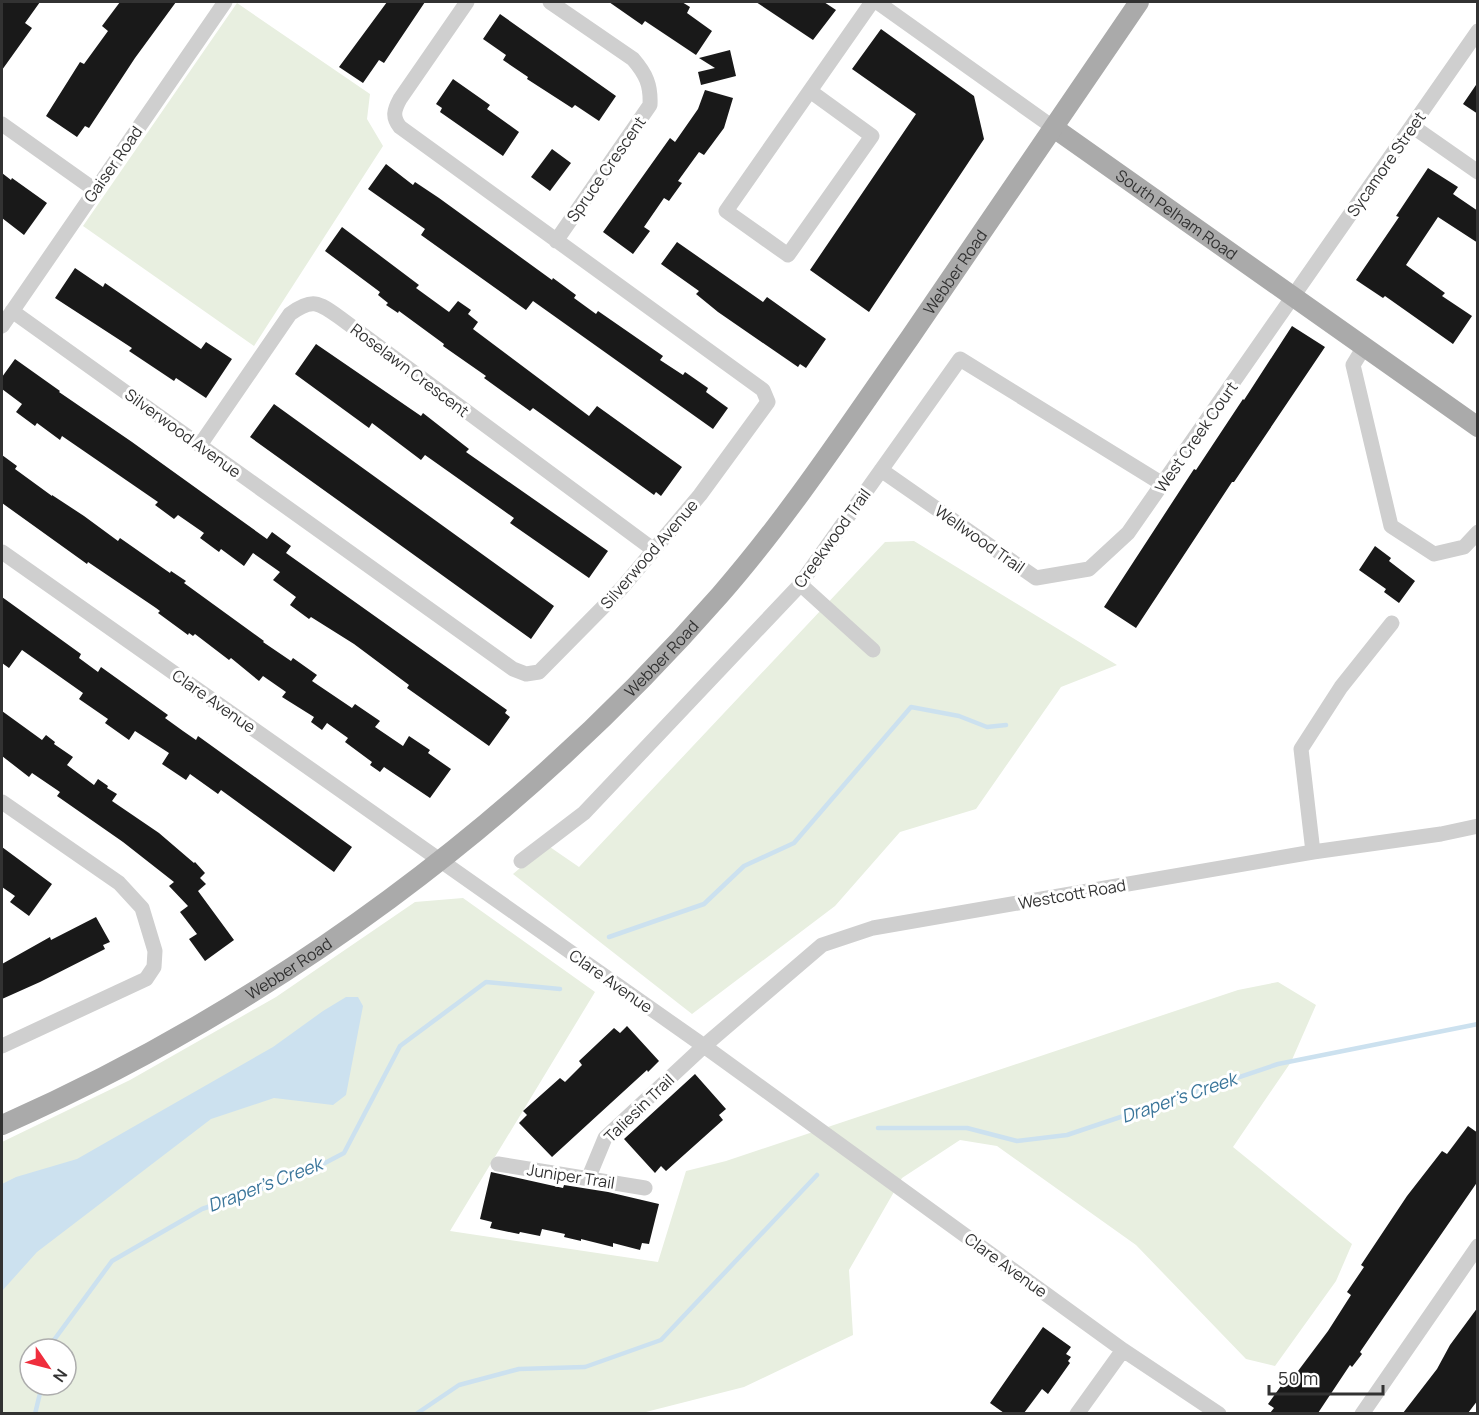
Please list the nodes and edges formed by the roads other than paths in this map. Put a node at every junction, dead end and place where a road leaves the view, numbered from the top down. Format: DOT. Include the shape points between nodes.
graph roads {
  1 [pos="225,2"];
  2 [pos="467,2"];
  3 [pos="550,2"];
  4 [pos="872,2"];
  5 [pos="877,2"];
  6 [pos="1139,2"];
  7 [pos="1478,31"];
  8 [pos="810,91"];
  9 [pos="2,124"];
  10 [pos="1412,126"];
  11 [pos="1054,128"];
  12 [pos="1478,172"];
  13 [pos="95,190"];
  14 [pos="556,241"];
  15 [pos="1294,297"];
  16 [pos="12,310"];
  17 [pos="2,326"];
  18 [pos="1364,347"];
  19 [pos="1478,427"];
  20 [pos="200,445"];
  21 [pos="881,470"];
  22 [pos="1156,480"];
  23 [pos="1478,532"];
  24 [pos="654,550"];
  25 [pos="2,552"];
  26 [pos="1089,569"];
  27 [pos="800,584"];
  28 [pos="1392,623"];
  29 [pos="873,650"];
  30 [pos="2,802"];
  31 [pos="1478,826"];
  32 [pos="1313,852"];
  33 [pos="439,860"];
  34 [pos="520,861"];
  35 [pos="704,1046"];
  36 [pos="2,1047"];
  37 [pos="2,1125"];
  38 [pos="498,1164"];
  39 [pos="588,1179"];
  40 [pos="645,1188"];
  41 [pos="1478,1246"];
  42 [pos="1123,1350"];
  43 [pos="1077,1413"];
  44 [pos="1219,1413"];
  45 [pos="1362,1413"];
  1 -- 13 [label="street, Gaiser Road"];
  2 -- 14 [label="street, Silverwood Avenue" via="400,99 394,120 409,135"];
  3 -- 14 [label="street, Spruce Crescent" via="633,59 644,71 651,91 650,105"];
  4 -- 8 [label="street"];
  5 -- 11 [label="street, South Pelham Road"];
  6 -- 11 [label="main road, Webber Road"];
  7 -- 10 [label="street, Sycamore Street"];
  8 -- 8 [label="street" via="726,211 788,255 872,136"];
  9 -- 13 [label="street"];
  10 -- 12 [label="street"];
  10 -- 15 [label="street, Sycamore Street"];
  11 -- 15 [label="main road, South Pelham Road"];
  11 -- 33 [label="main road, Webber Road" via="793,503 720,595 594,726"];
  13 -- 16 [label="street, Gaiser Road"];
  14 -- 24 [label="street, Silverwood Avenue" via="758,386 767,397 763,410"];
  15 -- 18 [label="main road, South Pelham Road"];
  15 -- 26 [label="street, West Creek Court" via="1128,533"];
  16 -- 17 [label="street, Gaiser Road"];
  16 -- 20 [label="street, Silverwood Avenue"];
  18 -- 19 [label="main road, South Pelham Road"];
  18 -- 23 [label="street" via="1353,365 1391,526 1434,554 1464,547"];
  20 -- 24 [label="street, Silverwood Avenue" via="506,665 526,674 539,672 551,661"];
  20 -- 24 [label="street, Roselawn Crescent" via="290,314 311,303 339,317"];
  21 -- 22 [label="street, Creekwood Trail" via="960,359"];
  21 -- 26 [label="street, Wellwood Trail" via="1036,578"];
  21 -- 27 [label="street, Creekwood Trail"];
  25 -- 33 [label="street, Clare Avenue"];
  27 -- 29 [label="street"];
  27 -- 34 [label="street, Creekwood Trail" via="584,813"];
  28 -- 32 [label="street" via="1341,687 1301,749"];
  30 -- 36 [label="street" via="120,883 142,908 155,951 154,967 146,979"];
  31 -- 32 [label="street, Westcott Road"];
  32 -- 35 [label="street, Westcott Road" via="873,928 822,945"];
  33 -- 35 [label="street, Clare Avenue"];
  33 -- 37 [label="main road, Webber Road" via="322,946 233,1004 90,1083"];
  35 -- 39 [label="street, Taliesin Trail" via="605,1138"];
  35 -- 42 [label="street, Clare Avenue"];
  38 -- 39 [label="street, Juniper Trail"];
  39 -- 40 [label="street, Juniper Trail"];
  41 -- 45 [label="street"];
  42 -- 43 [label="street"];
  42 -- 44 [label="street, Clare Avenue"];
}
